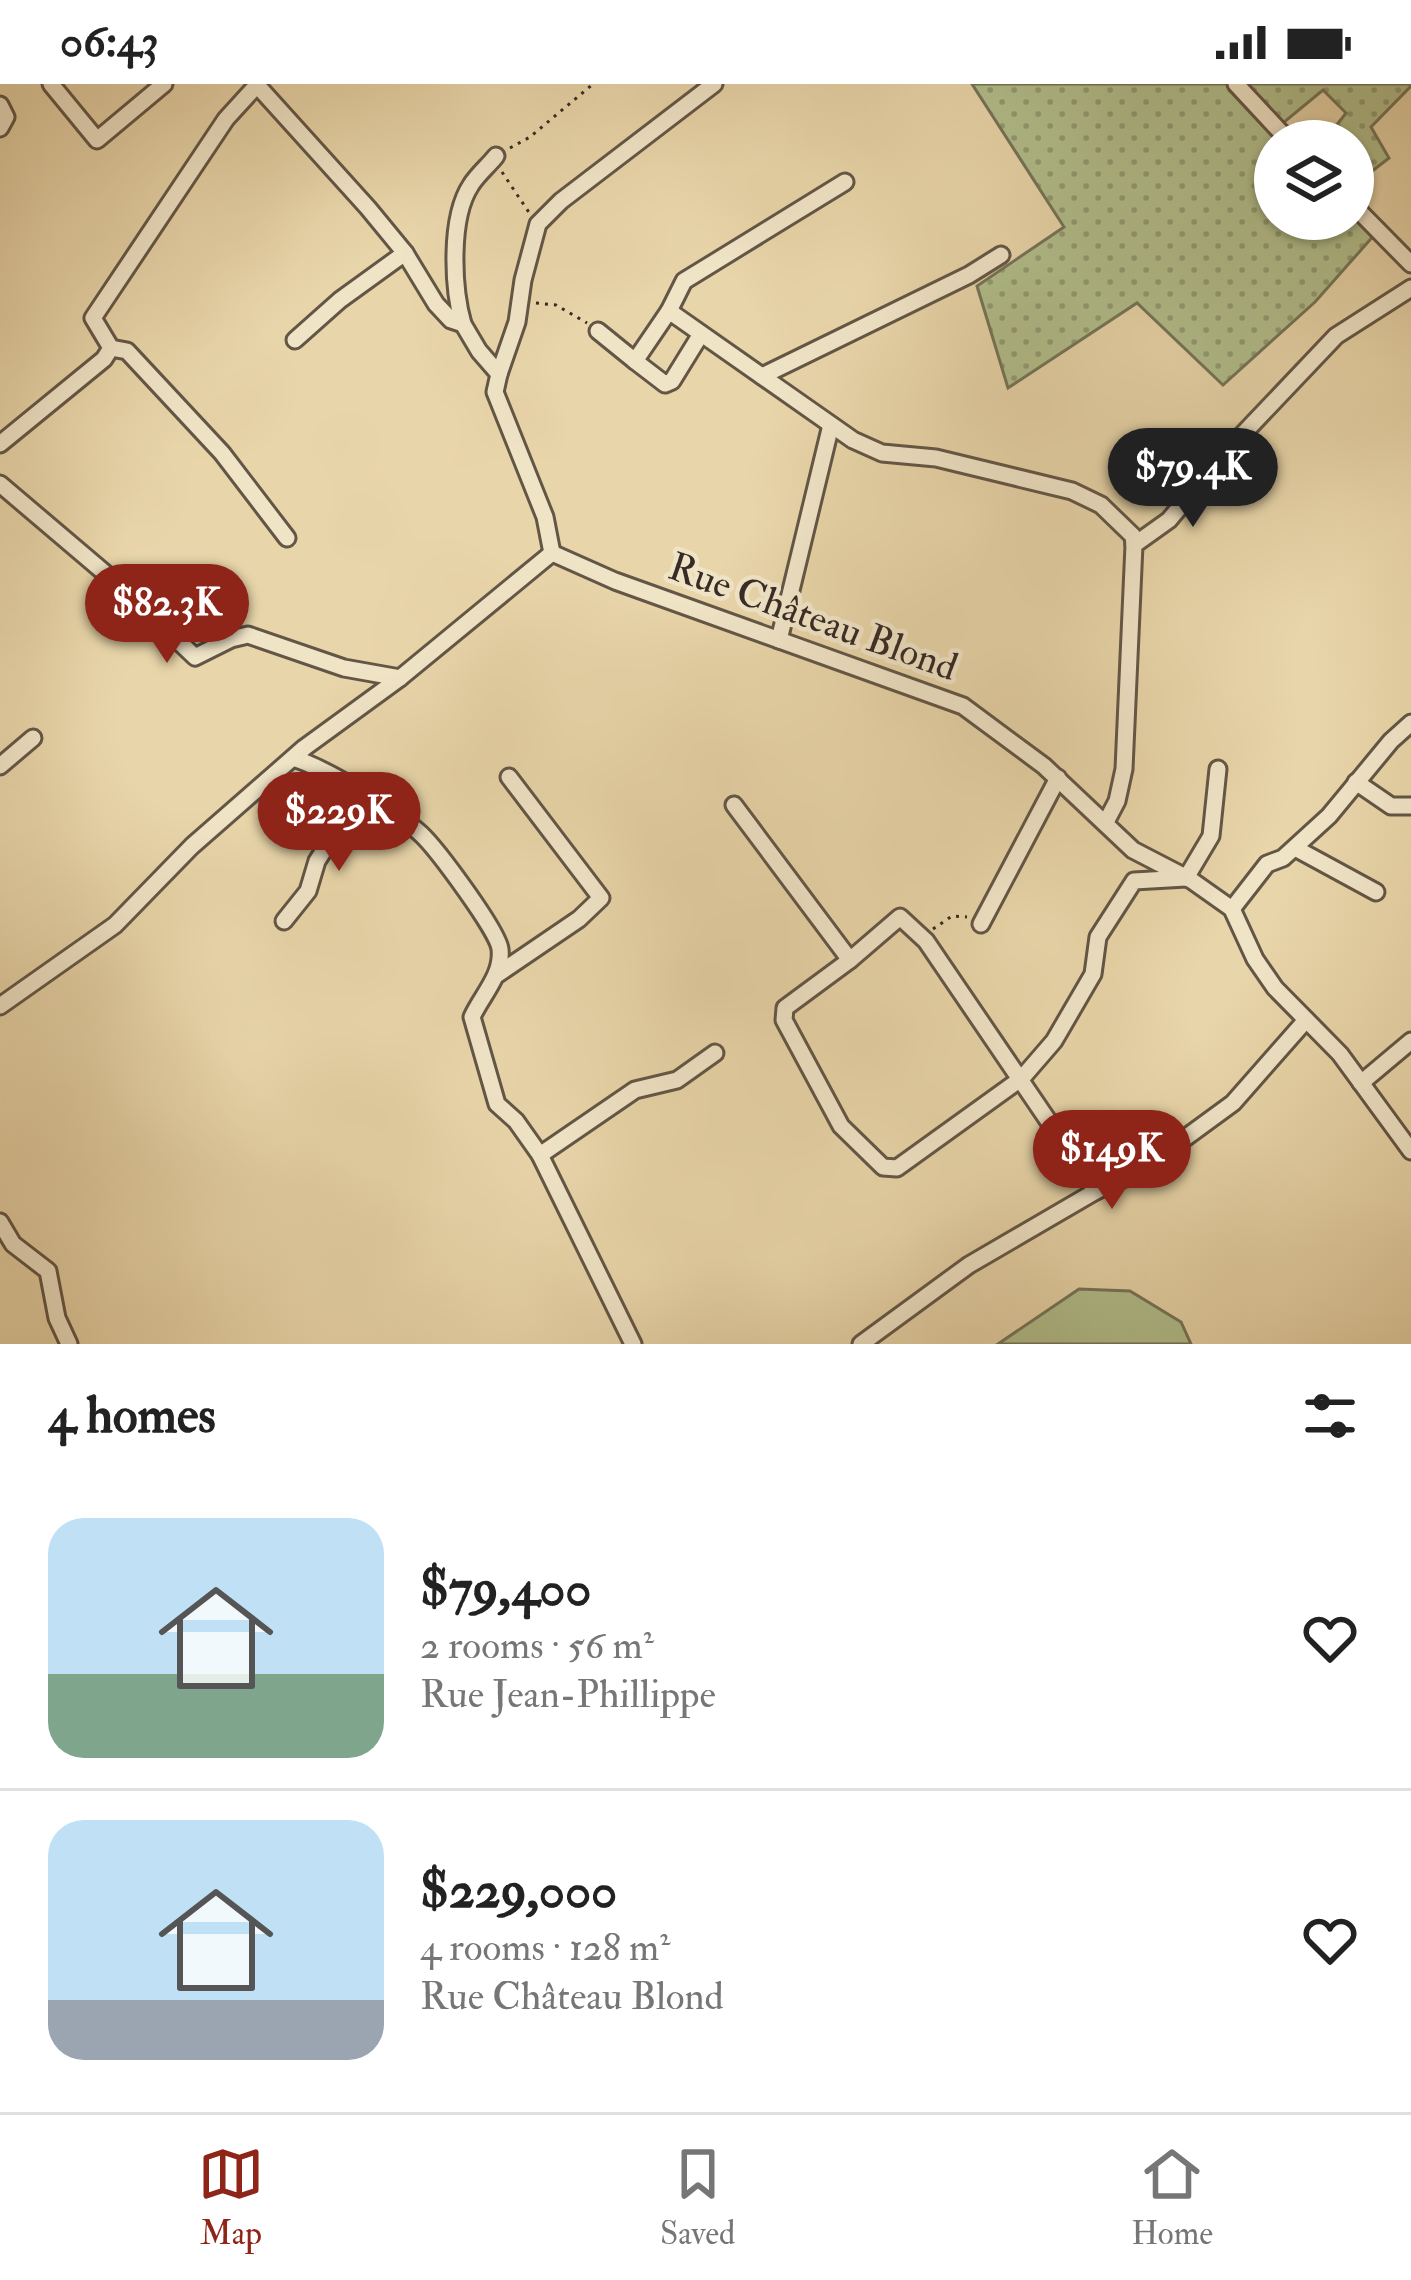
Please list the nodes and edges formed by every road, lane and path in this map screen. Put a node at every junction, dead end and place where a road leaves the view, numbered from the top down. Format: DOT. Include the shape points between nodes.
graph roads {
  1 [pos="51,84"];
  2 [pos="164,84"];
  3 [pos="592,84"];
  4 [pos="714,84"];
  5 [pos="1236,84"];
  6 [pos="257,85"];
  7 [pos="0,105"];
  8 [pos="1269,120"];
  9 [pos="0,128"];
  10 [pos="496,156"];
  11 [pos="845,182"];
  12 [pos="538,224"];
  13 [pos="1374,227"];
  14 [pos="405,253"];
  15 [pos="1001,255"];
  16 [pos="1411,264"];
  17 [pos="1411,288"];
  18 [pos="520,299"];
  19 [pos="669,311"];
  20 [pos="463,325"];
  21 [pos="598,331"];
  22 [pos="701,334"];
  23 [pos="296,340"];
  24 [pos="111,348"];
  25 [pos="635,361"];
  26 [pos="500,374"];
  27 [pos="761,376"];
  28 [pos="831,425"];
  29 [pos="0,444"];
  30 [pos="0,484"];
  31 [pos="287,538"];
  32 [pos="1134,545"];
  33 [pos="552,553"];
  34 [pos="779,640"];
  35 [pos="400,678"];
  36 [pos="1411,723"];
  37 [pos="33,738"];
  38 [pos="293,758"];
  39 [pos="0,766"];
  40 [pos="1218,769"];
  41 [pos="509,777"];
  42 [pos="1058,778"];
  43 [pos="1356,782"];
  44 [pos="372,802"];
  45 [pos="734,805"];
  46 [pos="1411,806"];
  47 [pos="1106,822"];
  48 [pos="1294,848"];
  49 [pos="1186,878"];
  50 [pos="1376,892"];
  51 [pos="1232,909"];
  52 [pos="284,921"];
  53 [pos="983,921"];
  54 [pos="922,937"];
  55 [pos="850,960"];
  56 [pos="498,974"];
  57 [pos="0,1006"];
  58 [pos="1306,1020"];
  59 [pos="1411,1041"];
  60 [pos="716,1053"];
  61 [pos="1022,1078"];
  62 [pos="1361,1083"];
  63 [pos="1411,1150"];
  64 [pos="539,1155"];
  65 [pos="1096,1192"];
  66 [pos="0,1222"];
  67 [pos="7,1245"];
  68 [pos="69,1344"];
  69 [pos="633,1344"];
  70 [pos="861,1344"];
  1 -- 2 [label="street" via="97,140"];
  3 -- 10 [label="path"];
  4 -- 12 [label="street"];
  5 -- 8 [label="street"];
  6 -- 14 [label="street"];
  6 -- 24 [label="street" via="226,118 93,318"];
  7 -- 9 [label="street"];
  10 -- 12 [label="path"];
  10 -- 20 [label="street" via="469,187 459,219 455,295"];
  11 -- 19 [label="street" via="684,280"];
  12 -- 18 [label="street"];
  13 -- 16 [label="street"];
  14 -- 20 [label="street" via="436,304"];
  14 -- 23 [label="street"];
  15 -- 27 [label="street"];
  17 -- 32 [label="street" via="1336,336 1169,520"];
  18 -- 21 [label="path" via="556,305"];
  18 -- 26 [label="street"];
  19 -- 22 [label="street"];
  19 -- 25 [label="street"];
  20 -- 26 [label="street"];
  21 -- 25 [label="street"];
  22 -- 25 [label="street" via="665,384"];
  22 -- 27 [label="street"];
  24 -- 29 [label="street"];
  24 -- 31 [label="street" via="127,351 207,437"];
  26 -- 33 [label="street" via="494,392"];
  27 -- 28 [label="street"];
  28 -- 32 [label="street" via="883,453 1072,490 1101,505"];
  28 -- 34 [label="street"];
  30 -- 35 [label="street" via="195,657 248,635"];
  32 -- 47 [label="street" via="1124,769"];
  33 -- 34 [label="street, Rue Château Blond"];
  33 -- 35 [label="street"];
  34 -- 42 [label="street, Rue Château Blond" via="963,706"];
  35 -- 38 [label="street"];
  36 -- 43 [label="street"];
  37 -- 39 [label="street"];
  38 -- 44 [label="street" via="321,766"];
  38 -- 57 [label="street" via="115,925"];
  40 -- 49 [label="street" via="1211,836"];
  41 -- 56 [label="street" via="601,898"];
  42 -- 47 [label="street, Rue Château Blond"];
  42 -- 53 [label="street"];
  43 -- 46 [label="street" via="1391,806"];
  43 -- 48 [label="street"];
  44 -- 52 [label="street" via="326,847 308,891"];
  44 -- 56 [label="street" via="422,835 493,928"];
  45 -- 55 [label="street"];
  47 -- 49 [label="street, Rue Château Blond" via="1133,850"];
  48 -- 50 [label="street"];
  48 -- 51 [label="street" via="1267,864"];
  49 -- 51 [label="street, Rue Château Blond"];
  49 -- 61 [label="street" via="1133,881 1098,937 1093,974"];
  51 -- 58 [label="street" via="1255,959"];
  53 -- 54 [label="path" via="952,916"];
  54 -- 55 [label="street" via="900,917"];
  54 -- 61 [label="street"];
  55 -- 61 [label="street" via="785,1008 784,1020 841,1126 883,1167 896,1168"];
  56 -- 64 [label="street" via="472,1017 477,1043 497,1104"];
  58 -- 62 [label="street"];
  58 -- 65 [label="street" via="1233,1103 1140,1171"];
  59 -- 62 [label="street"];
  60 -- 64 [label="street" via="677,1079 635,1090"];
  61 -- 65 [label="street"];
  62 -- 63 [label="street"];
  64 -- 69 [label="street"];
  65 -- 70 [label="street" via="969,1265"];
  66 -- 67 [label="street"];
  67 -- 68 [label="street" via="48,1271"];
}
